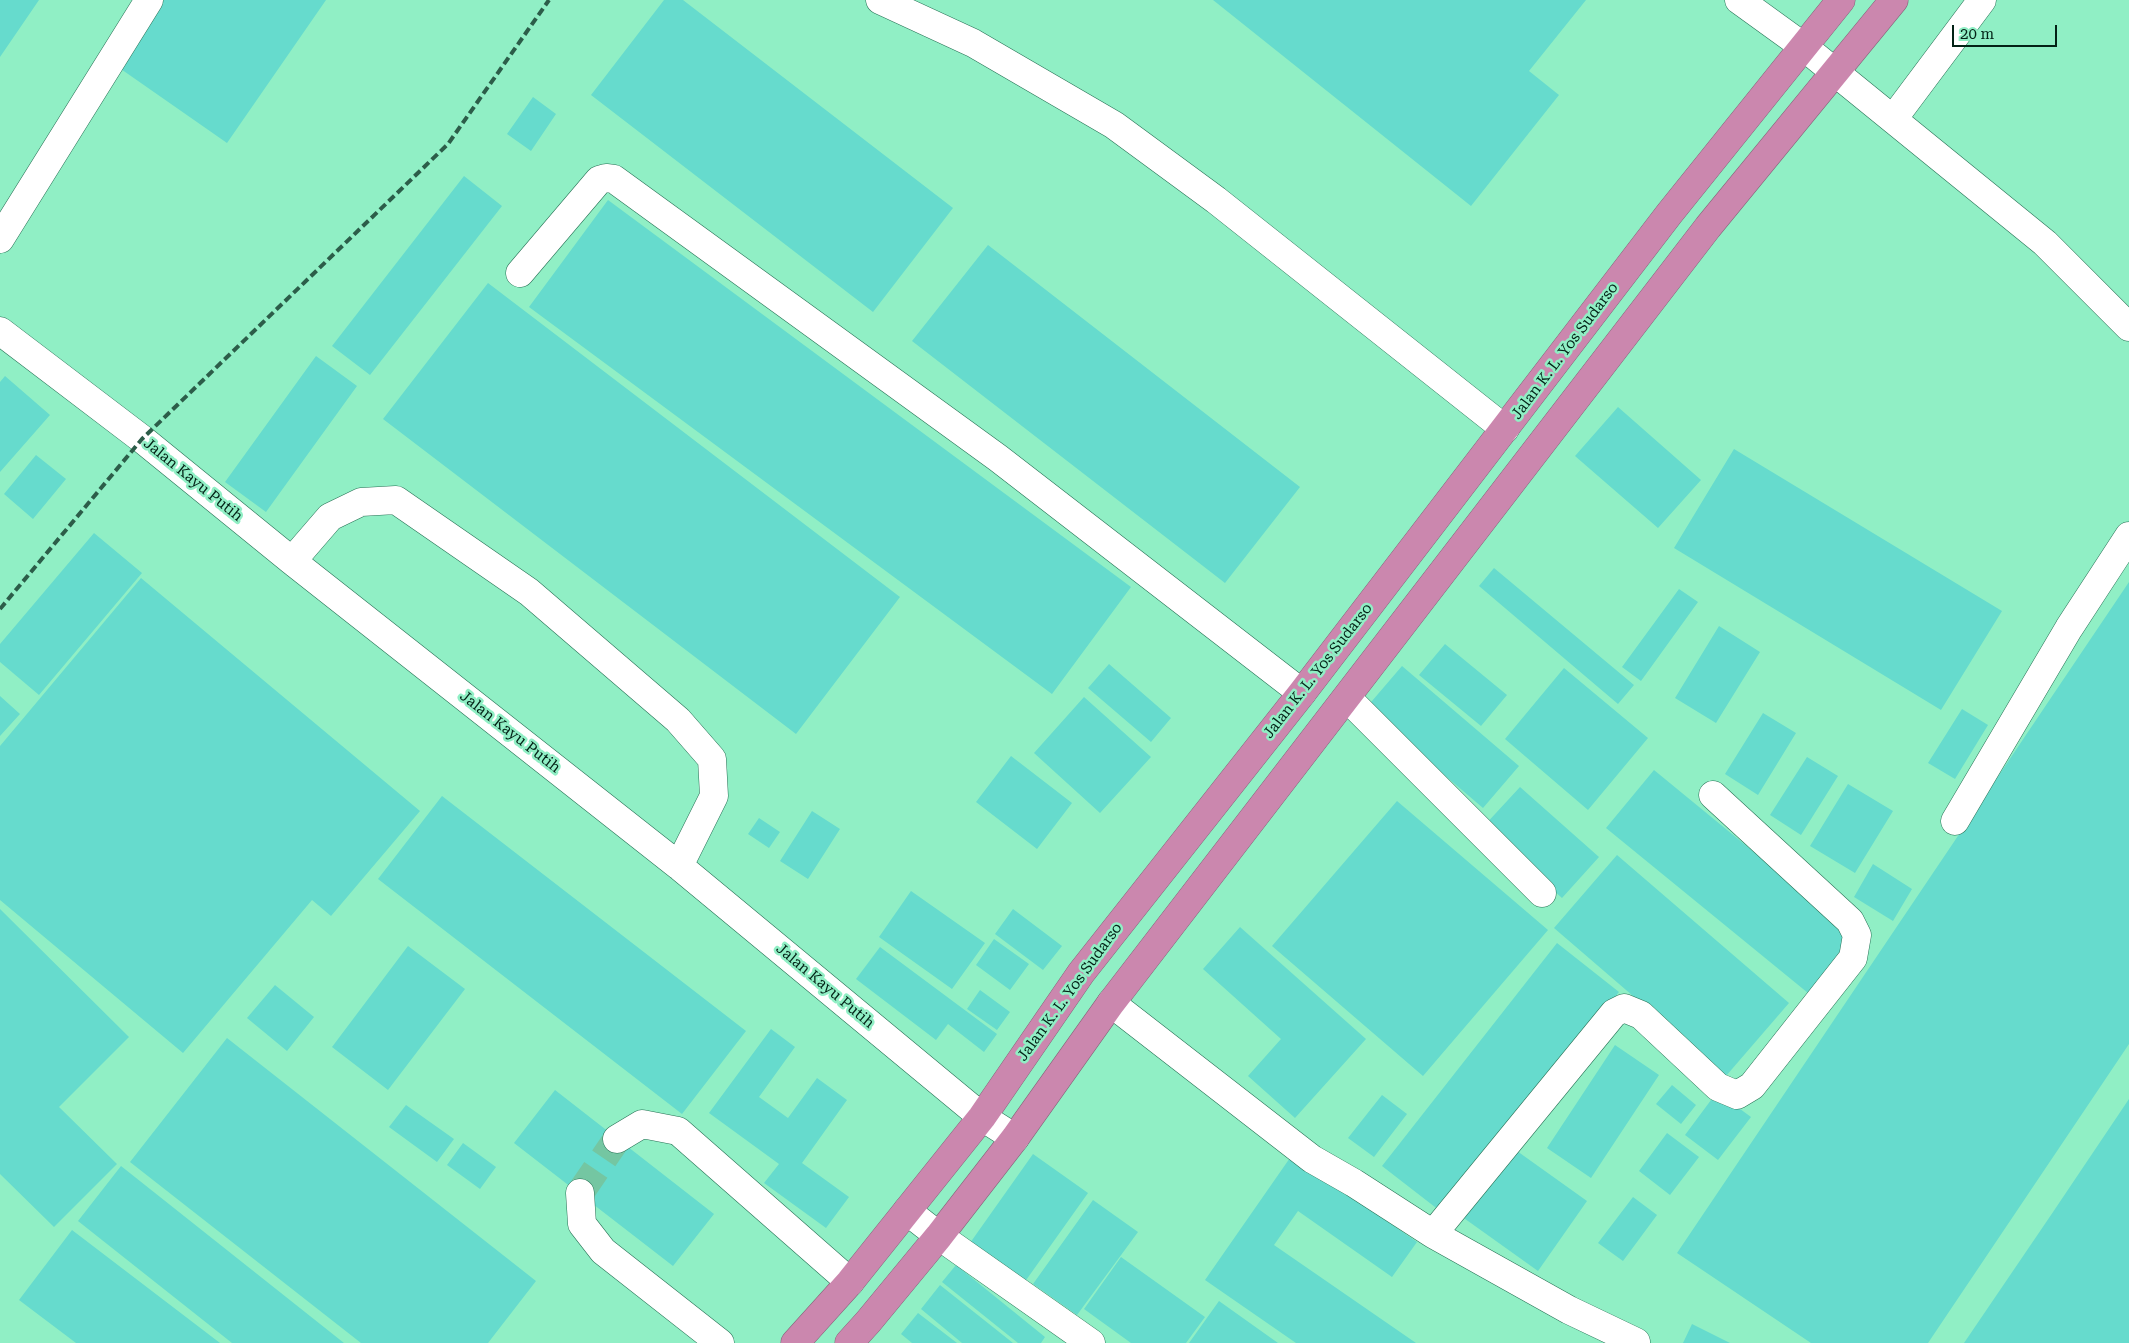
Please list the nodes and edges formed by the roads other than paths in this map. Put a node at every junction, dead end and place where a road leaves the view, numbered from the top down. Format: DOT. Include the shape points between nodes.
graph roads {
  1 [pos="149,0"];
  2 [pos="880,0"];
  3 [pos="1739,0"];
  4 [pos="1841,0"];
  5 [pos="1894,0"];
  6 [pos="1982,0"];
  7 [pos="1804,48"];
  8 [pos="1836,72"];
  9 [pos="1893,119"];
  10 [pos="0,238"];
  11 [pos="520,273"];
  12 [pos="2129,327"];
  13 [pos="0,331"];
  14 [pos="1505,429"];
  15 [pos="2129,536"];
  16 [pos="292,561"];
  17 [pos="1302,693"];
  18 [pos="1347,698"];
  19 [pos="1713,795"];
  20 [pos="1955,821"];
  21 [pos="679,866"];
  22 [pos="1542,893"];
  23 [pos="1110,1003"];
  24 [pos="982,1117"];
  25 [pos="1015,1138"];
  26 [pos="618,1139"];
  27 [pos="580,1193"];
  28 [pos="907,1211"];
  29 [pos="1434,1234"];
  30 [pos="939,1236"];
  31 [pos="850,1282"];
  32 [pos="1636,1342"];
  33 [pos="720,1343"];
  34 [pos="795,1343"];
  35 [pos="848,1343"];
  36 [pos="1091,1343"];
  1 -- 10 [label="street"];
  2 -- 14 [label="street" via="972,42 1114,125 1216,200"];
  3 -- 7 [label="street"];
  4 -- 7 [label="highway, Jalan K. L. Yos Sudarso"];
  5 -- 8 [label="highway"];
  6 -- 9 [label="street"];
  7 -- 8 [label="street"];
  7 -- 14 [label="highway, Jalan K. L. Yos Sudarso" via="1669,214"];
  8 -- 9 [label="street"];
  8 -- 18 [label="highway" via="1708,227"];
  9 -- 12 [label="street" via="2045,242"];
  11 -- 17 [label="street" via="599,180 614,179 998,458"];
  13 -- 16 [label="street, Jalan Kayu Putih" via="142,439"];
  14 -- 17 [label="highway, Jalan K. L. Yos Sudarso"];
  15 -- 20 [label="street" via="2069,628"];
  16 -- 21 [label="street, Jalan Kayu Putih"];
  16 -- 21 [label="street" via="330,516 361,502 396,500 529,592 678,720 712,759 714,796"];
  17 -- 24 [label="highway, Jalan K. L. Yos Sudarso" via="1080,973"];
  18 -- 22 [label="street"];
  18 -- 23 [label="highway"];
  19 -- 29 [label="street" via="1850,921 1857,935 1853,958 1752,1086 1737,1095 1718,1087 1641,1015 1624,1008 1614,1013"];
  21 -- 24 [label="street, Jalan Kayu Putih"];
  23 -- 25 [label="highway"];
  23 -- 29 [label="street" via="1312,1159"];
  24 -- 25 [label="street, Jalan Kayu Putih"];
  24 -- 28 [label="highway, Jalan K. L. Yos Sudarso"];
  25 -- 30 [label="highway"];
  26 -- 31 [label="street" via="642,1124 678,1131"];
  27 -- 33 [label="street" via="582,1224 602,1251"];
  28 -- 30 [label="street"];
  28 -- 31 [label="highway, Jalan K. L. Yos Sudarso"];
  29 -- 32 [label="street" via="1569,1310"];
  30 -- 35 [label="highway"];
  30 -- 36 [label="street"];
  31 -- 34 [label="highway, Jalan K. L. Yos Sudarso"];
}
